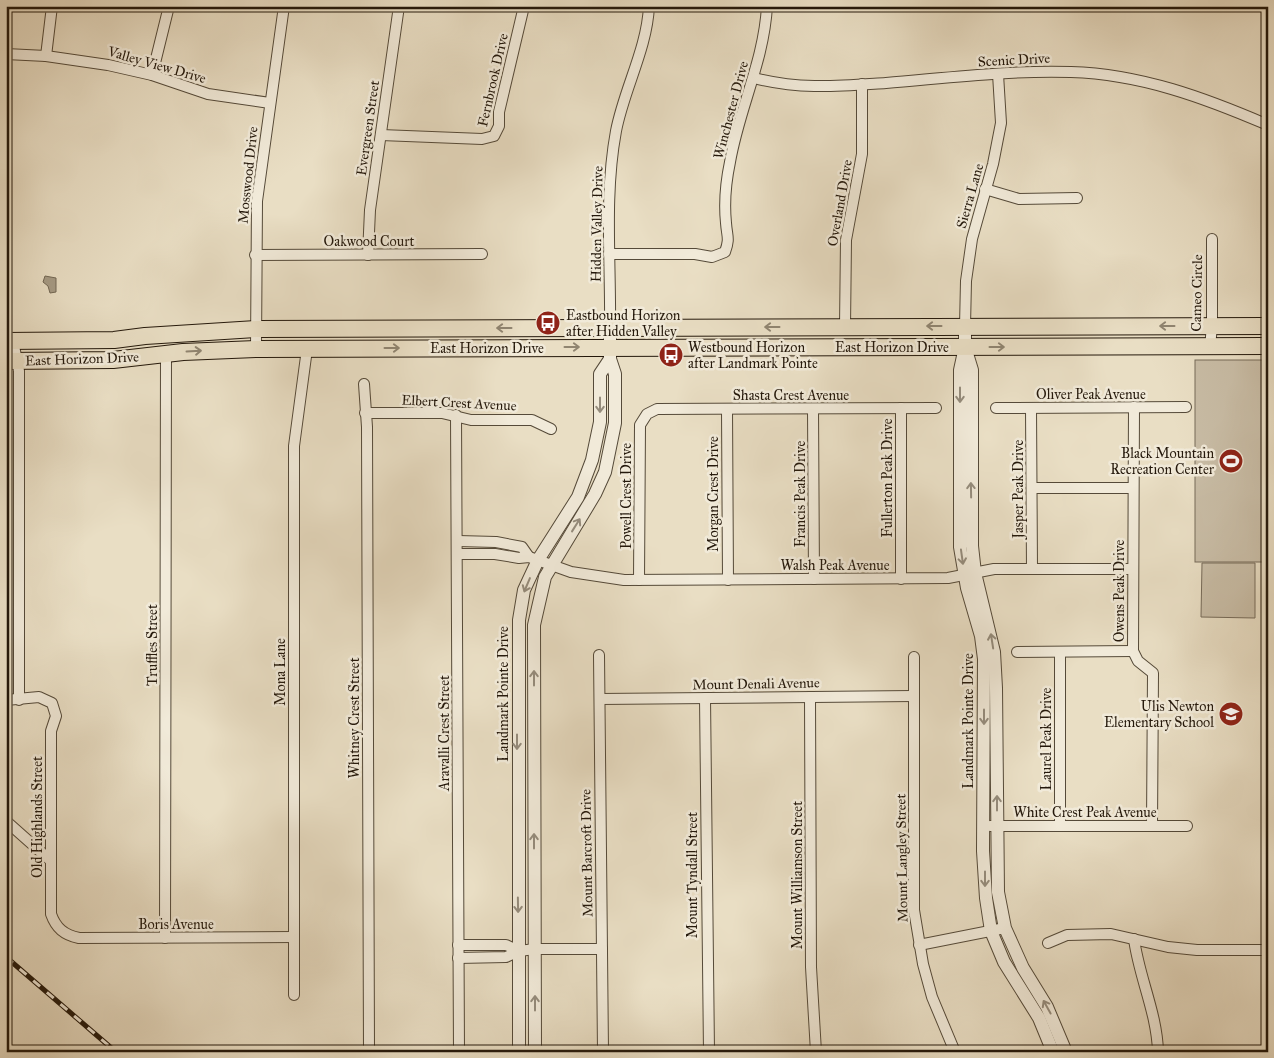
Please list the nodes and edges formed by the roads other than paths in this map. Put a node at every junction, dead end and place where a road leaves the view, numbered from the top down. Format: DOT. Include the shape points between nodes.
graph roads {
  1 [pos="52,6"];
  2 [pos="169,6"];
  3 [pos="284,6"];
  4 [pos="399,6"];
  5 [pos="524,6"];
  6 [pos="649,6"];
  7 [pos="767,6"];
  8 [pos="6,54"];
  9 [pos="46,56"];
  10 [pos="998,74"];
  11 [pos="152,76"];
  12 [pos="754,78"];
  13 [pos="862,84"];
  14 [pos="270,103"];
  15 [pos="1268,125"];
  16 [pos="380,136"];
  17 [pos="985,189"];
  18 [pos="1077,198"];
  19 [pos="1212,239"];
  20 [pos="482,254"];
  21 [pos="609,254"];
  22 [pos="255,255"];
  23 [pos="368,255"];
  24 [pos="965,326"];
  25 [pos="1212,326"];
  26 [pos="1268,326"];
  27 [pos="845,327"];
  28 [pos="610,328"];
  29 [pos="256,329"];
  30 [pos="390,329"];
  31 [pos="10,341"];
  32 [pos="1268,346"];
  33 [pos="965,347"];
  34 [pos="1210,347"];
  35 [pos="256,349"];
  36 [pos="307,349"];
  37 [pos="166,353"];
  38 [pos="610,353"];
  39 [pos="12,360"];
  40 [pos="364,384"];
  41 [pos="901,408"];
  42 [pos="936,408"];
  43 [pos="996,408"];
  44 [pos="1031,408"];
  45 [pos="1134,408"];
  46 [pos="1186,408"];
  47 [pos="727,409"];
  48 [pos="813,409"];
  49 [pos="365,413"];
  50 [pos="647,414"];
  51 [pos="456,415"];
  52 [pos="551,429"];
  53 [pos="1032,488"];
  54 [pos="1133,488"];
  55 [pos="458,542"];
  56 [pos="458,554"];
  57 [pos="534,558"];
  58 [pos="551,566"];
  59 [pos="1133,568"];
  60 [pos="1032,569"];
  61 [pos="970,575"];
  62 [pos="814,579"];
  63 [pos="901,579"];
  64 [pos="639,580"];
  65 [pos="728,580"];
  66 [pos="1133,651"];
  67 [pos="1017,652"];
  68 [pos="1060,652"];
  69 [pos="599,655"];
  70 [pos="914,657"];
  71 [pos="913,696"];
  72 [pos="810,697"];
  73 [pos="706,698"];
  74 [pos="600,699"];
  75 [pos="6,700"];
  76 [pos="19,700"];
  77 [pos="6,821"];
  78 [pos="983,826"];
  79 [pos="997,826"];
  80 [pos="1060,826"];
  81 [pos="1152,826"];
  82 [pos="1187,826"];
  83 [pos="51,860"];
  84 [pos="1005,928"];
  85 [pos="60,930"];
  86 [pos="991,931"];
  87 [pos="294,937"];
  88 [pos="165,938"];
  89 [pos="1134,940"];
  90 [pos="1048,943"];
  91 [pos="458,945"];
  92 [pos="920,945"];
  93 [pos="535,949"];
  94 [pos="602,949"];
  95 [pos="1268,950"];
  96 [pos="519,952"];
  97 [pos="458,958"];
  98 [pos="294,996"];
  99 [pos="369,1052"];
  100 [pos="458,1052"];
  101 [pos="519,1052"];
  102 [pos="535,1052"];
  103 [pos="603,1052"];
  104 [pos="709,1052"];
  105 [pos="816,1052"];
  106 [pos="955,1052"];
  107 [pos="1053,1052"];
  108 [pos="1066,1052"];
  109 [pos="1158,1052"];
  1 -- 9 [label="street"];
  2 -- 11 [label="street"];
  3 -- 14 [label="street, Mosswood Drive"];
  4 -- 16 [label="street, Evergreen Street"];
  5 -- 16 [label="street, Fernbrook Drive" via="499,112 499,126 494,136 482,139"];
  6 -- 21 [label="street, Hidden Valley Drive" via="646,32 615,138 609,190"];
  7 -- 12 [label="street, Winchester Drive"];
  8 -- 9 [label="street, Valley View Drive"];
  9 -- 11 [label="street, Valley View Drive" via="108,65"];
  10 -- 13 [label="street, Scenic Drive"];
  10 -- 15 [label="street, Scenic Drive" via="1072,72 1124,77 1182,91"];
  10 -- 17 [label="street, Sierra Lane" via="1000,123"];
  11 -- 14 [label="street, Valley View Drive" via="208,94"];
  12 -- 13 [label="street, Scenic Drive" via="800,87"];
  12 -- 21 [label="street, Winchester Drive" via="737,128 728,170 726,224 730,239 725,252 712,257 696,254"];
  13 -- 27 [label="street, Overland Drive" via="860,173 846,240"];
  14 -- 22 [label="street, Mosswood Drive" via="256,201"];
  16 -- 23 [label="street, Evergreen Street" via="370,210"];
  17 -- 18 [label="street" via="1019,199"];
  17 -- 24 [label="street, Sierra Lane" via="972,239 966,281"];
  19 -- 25 [label="street, Cameo Circle"];
  20 -- 23 [label="street, Oakwood Court"];
  21 -- 28 [label="street, Hidden Valley Drive"];
  22 -- 23 [label="street, Oakwood Court"];
  22 -- 29 [label="street, Mosswood Drive"];
  25 -- 24 [label="main road, East Horizon Drive, one-way"];
  24 -- 27 [label="main road, East Horizon Drive, one-way"];
  24 -- 33 [label="street, Landmark Pointe Drive"];
  25 -- 26 [label="main road, East Horizon Drive"];
  25 -- 34 [label="street, Cameo Circle"];
  27 -- 28 [label="main road, East Horizon Drive, one-way"];
  28 -- 30 [label="main road, East Horizon Drive, one-way"];
  28 -- 38 [label="street, Landmark Pointe Drive"];
  29 -- 30 [label="main road, East Horizon Drive"];
  29 -- 31 [label="main road, East Horizon Drive" via="114,340"];
  29 -- 35 [label="street, Mosswood Drive"];
  30 -- 36 [label="main road" via="369,338 320,340 311,343"];
  31 -- 39 [label="street"];
  32 -- 34 [label="main road, East Horizon Drive"];
  33 -- 34 [label="main road, East Horizon Drive, one-way"];
  33 -- 38 [label="main road, East Horizon Drive"];
  33 -- 61 [label="street, Landmark Pointe Drive" via="960,370 960,547"];
  35 -- 36 [label="main road, East Horizon Drive"];
  37 -- 35 [label="main road, East Horizon Drive, one-way"];
  36 -- 38 [label="main road, East Horizon Drive, one-way"];
  36 -- 87 [label="street, Mona Lane" via="294,446"];
  37 -- 39 [label="main road, East Horizon Drive" via="113,360"];
  37 -- 88 [label="street, Truffles Street"];
  38 -- 57 [label="street, Landmark Pointe Drive, one-way" via="600,374 600,422 592,460 578,497"];
  58 -- 38 [label="street, Landmark Pointe Drive, one-way" via="605,472 615,423 616,374"];
  39 -- 76 [label="street"];
  40 -- 49 [label="street, Whitney Crest Street"];
  41 -- 42 [label="street, Shasta Crest Avenue"];
  41 -- 48 [label="street, Shasta Crest Avenue"];
  41 -- 63 [label="street, Fullerton Peak Drive"];
  43 -- 44 [label="street, Oliver Peak Avenue"];
  44 -- 45 [label="street, Oliver Peak Avenue"];
  44 -- 53 [label="street, Jasper Peak Drive"];
  45 -- 46 [label="street, Oliver Peak Avenue"];
  45 -- 54 [label="street, Owens Peak Drive"];
  47 -- 48 [label="street, Shasta Crest Avenue"];
  47 -- 50 [label="street, Shasta Crest Avenue" via="657,409"];
  47 -- 65 [label="street, Morgan Crest Drive"];
  48 -- 62 [label="street, Francis Peak Drive"];
  49 -- 51 [label="street, Elbert Crest Avenue"];
  49 -- 99 [label="street, Whitney Crest Street"];
  50 -- 64 [label="street, Powell Crest Drive" via="640,426"];
  51 -- 52 [label="street, Elbert Crest Avenue" via="472,420 532,420"];
  51 -- 55 [label="street, Aravalli Crest Street"];
  53 -- 54 [label="street"];
  53 -- 60 [label="street, Jasper Peak Drive"];
  54 -- 59 [label="street, Owens Peak Drive"];
  55 -- 56 [label="street, Aravalli Crest Street"];
  55 -- 57 [label="street, Walsh Peak Avenue" via="507,543 522,547"];
  56 -- 57 [label="street"];
  56 -- 91 [label="street, Aravalli Crest Street"];
  57 -- 58 [label="street, Walsh Peak Avenue"];
  57 -- 96 [label="street, Landmark Pointe Drive, one-way" via="524,590 517,641"];
  58 -- 64 [label="street, Walsh Peak Avenue" via="598,577"];
  93 -- 58 [label="street, Landmark Pointe Drive, one-way" via="534,634 540,593"];
  59 -- 60 [label="street, Walsh Peak Avenue"];
  59 -- 66 [label="street, Owens Peak Drive"];
  60 -- 61 [label="street, Walsh Peak Avenue" via="994,569"];
  61 -- 63 [label="street, Walsh Peak Avenue"];
  61 -- 78 [label="street, Landmark Pointe Drive, one-way" via="984,659"];
  79 -- 61 [label="street, Landmark Pointe Drive, one-way" via="994,652"];
  62 -- 63 [label="street, Walsh Peak Avenue"];
  62 -- 65 [label="street, Walsh Peak Avenue"];
  64 -- 65 [label="street, Walsh Peak Avenue"];
  66 -- 68 [label="street"];
  66 -- 81 [label="street, Owens Peak Drive" via="1138,661 1153,673"];
  67 -- 68 [label="street"];
  68 -- 80 [label="street, Laurel Peak Drive"];
  69 -- 74 [label="street, Mount Barcroft Drive"];
  70 -- 71 [label="street, Mount Langley Street"];
  71 -- 72 [label="street, Mount Denali Avenue"];
  71 -- 92 [label="street, Mount Langley Street" via="914,910"];
  72 -- 73 [label="street, Mount Denali Avenue"];
  72 -- 105 [label="street, Mount Williamson Street" via="810,967"];
  73 -- 74 [label="street, Mount Denali Avenue"];
  73 -- 104 [label="street, Mount Tyndall Street"];
  74 -- 94 [label="street, Mount Barcroft Drive"];
  75 -- 76 [label="street"];
  76 -- 83 [label="street, Old Highlands Street" via="39,697 52,703 56,716 51,731"];
  77 -- 83 [label="street"];
  78 -- 79 [label="street, White Crest Peak Avenue"];
  78 -- 86 [label="street, Landmark Pointe Drive, one-way" via="985,890"];
  79 -- 80 [label="street, White Crest Peak Avenue"];
  79 -- 84 [label="street, Landmark Pointe Drive" via="998,892"];
  80 -- 81 [label="street, White Crest Peak Avenue"];
  81 -- 82 [label="street, White Crest Peak Avenue"];
  83 -- 85 [label="street, Old Highlands Street" via="51,914"];
  84 -- 86 [label="street"];
  108 -- 84 [label="street, Landmark Pointe Drive, one-way" via="1048,1007 1023,968"];
  85 -- 88 [label="street, Boris Avenue" via="79,938"];
  86 -- 92 [label="street"];
  86 -- 107 [label="street, Landmark Pointe Drive" via="1004,962 1039,1018"];
  87 -- 88 [label="street, Boris Avenue"];
  87 -- 98 [label="street, Mona Lane"];
  89 -- 90 [label="street" via="1111,934 1067,935"];
  89 -- 95 [label="street" via="1197,950"];
  89 -- 109 [label="street" via="1137,962 1152,1008"];
  91 -- 96 [label="street" via="506,945"];
  91 -- 97 [label="street, Aravalli Crest Street"];
  92 -- 106 [label="street, Mount Langley Street" via="932,997"];
  93 -- 94 [label="street"];
  93 -- 96 [label="street"];
  102 -- 93 [label="street, Landmark Pointe Drive, one-way"];
  94 -- 103 [label="street, Mount Barcroft Drive"];
  96 -- 97 [label="street" via="506,957"];
  96 -- 101 [label="street, Landmark Pointe Drive"];
  97 -- 100 [label="street, Aravalli Crest Street"];
}
